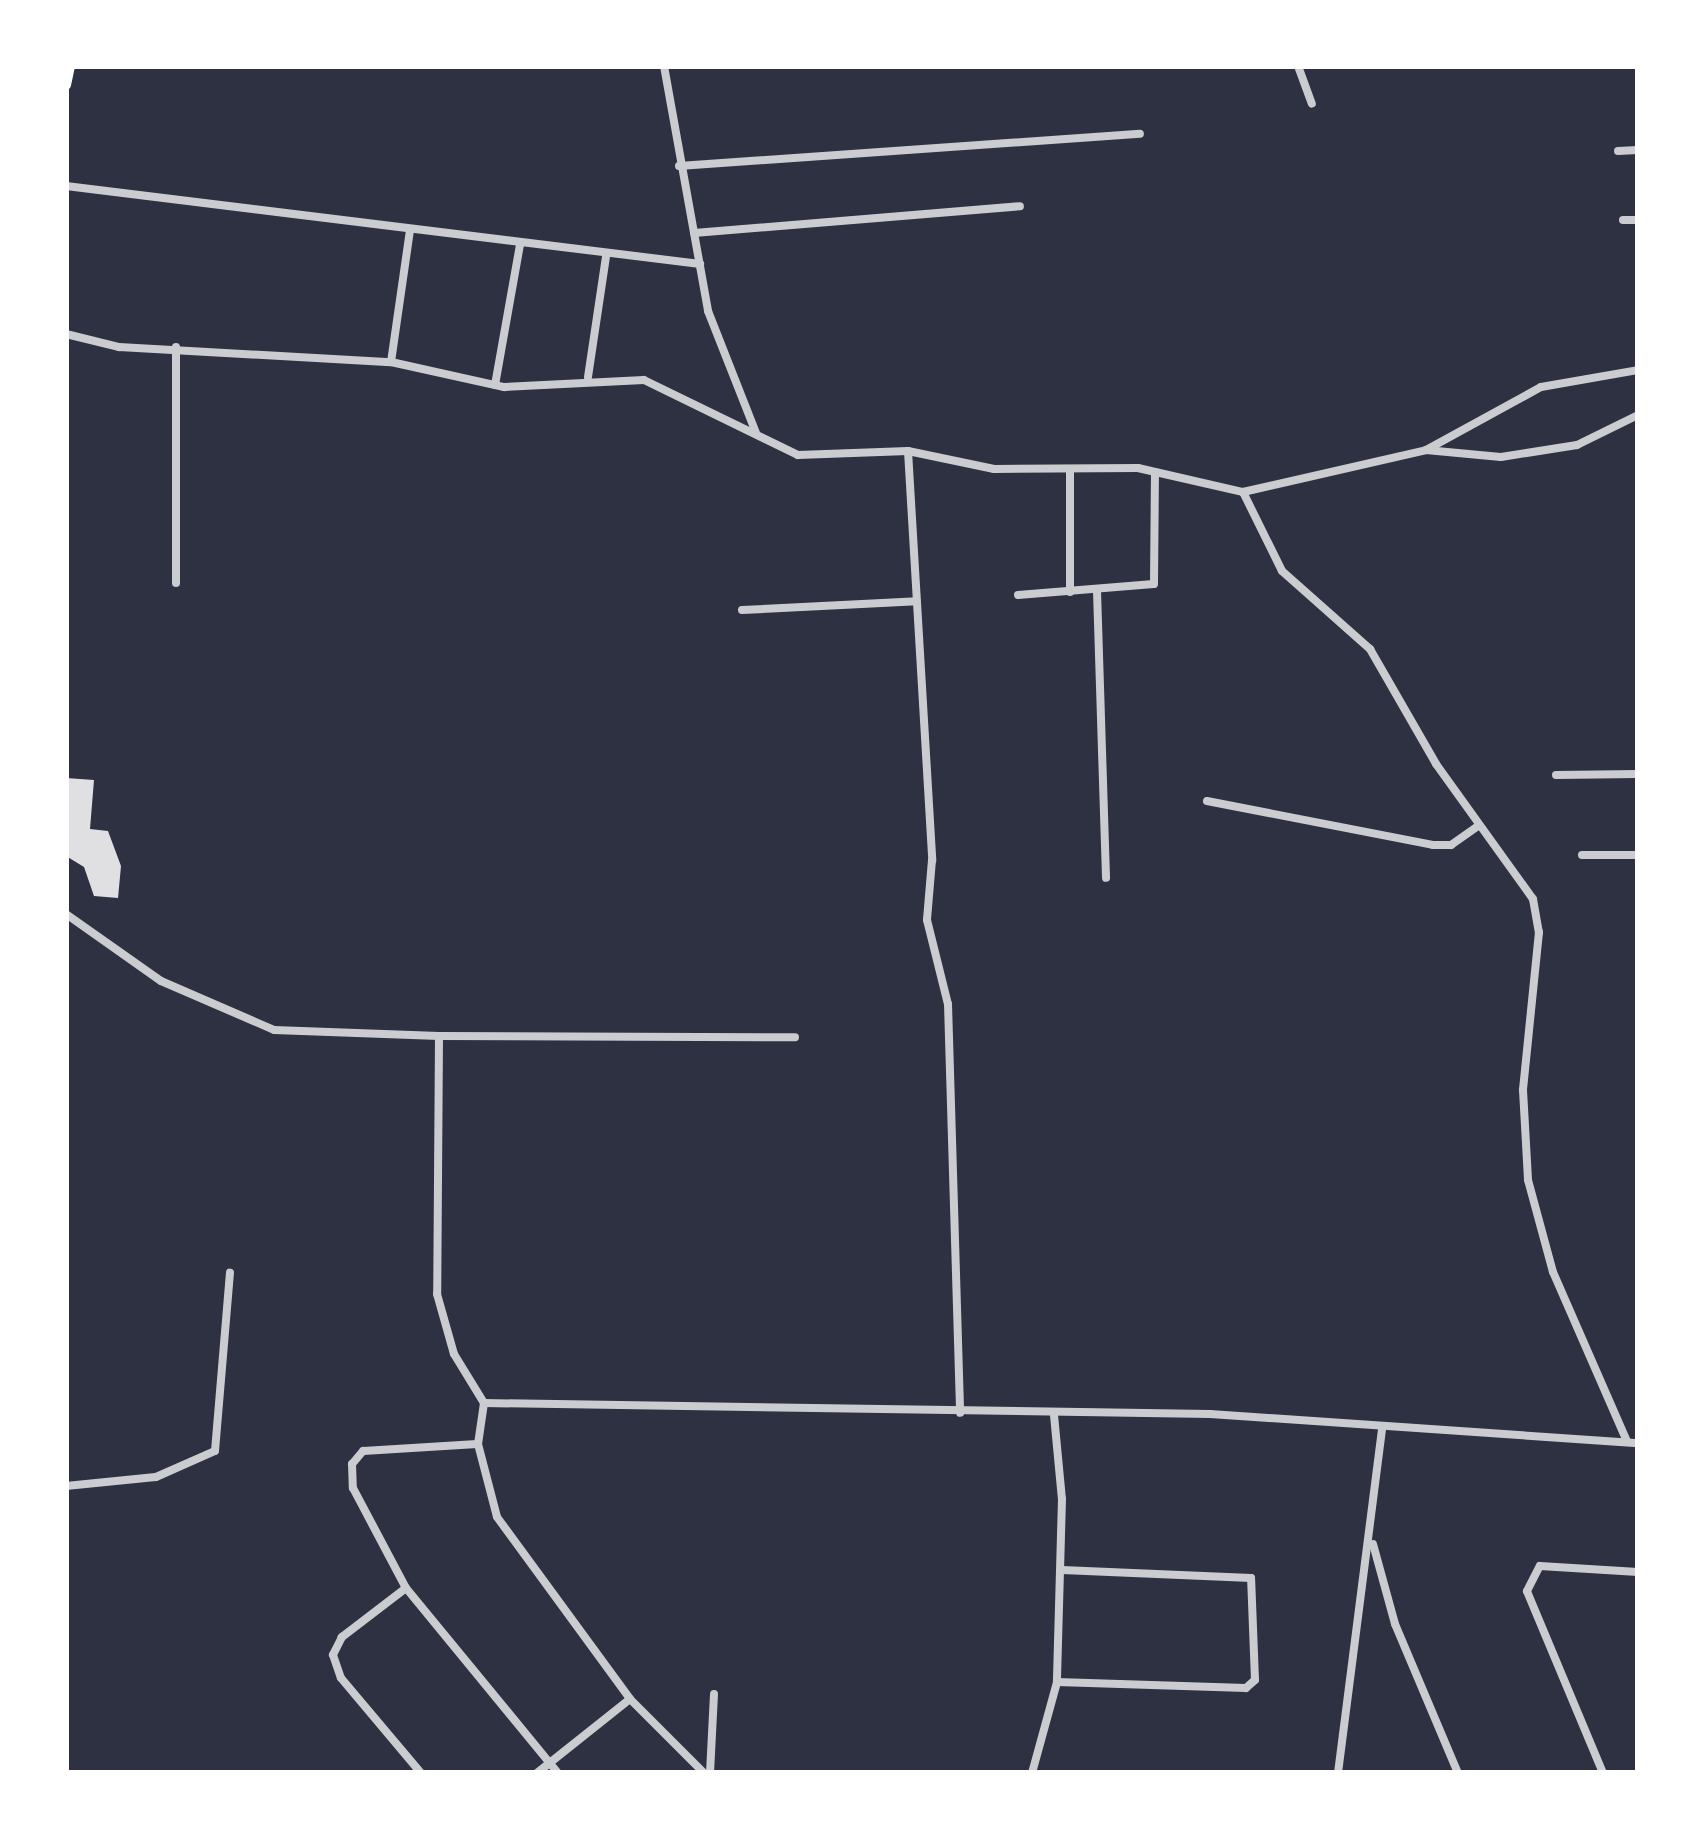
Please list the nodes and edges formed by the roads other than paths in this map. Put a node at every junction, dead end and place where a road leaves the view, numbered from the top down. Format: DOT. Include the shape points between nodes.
graph roads {
  1 [pos="70,66"];
  2 [pos="664,66"];
  3 [pos="1298,66"];
  4 [pos="66,85"];
  5 [pos="1312,104"];
  6 [pos="1140,134"];
  7 [pos="1618,151"];
  8 [pos="1638,151"];
  9 [pos="679,166"];
  10 [pos="66,186"];
  11 [pos="1020,206"];
  12 [pos="1623,220"];
  13 [pos="1638,220"];
  14 [pos="410,230"];
  15 [pos="694,233"];
  16 [pos="520,245"];
  17 [pos="606,257"];
  18 [pos="700,264"];
  19 [pos="66,334"];
  20 [pos="176,347"];
  21 [pos="392,362"];
  22 [pos="1638,370"];
  23 [pos="588,377"];
  24 [pos="495,386"];
  25 [pos="1638,415"];
  26 [pos="757,434"];
  27 [pos="1426,450"];
  28 [pos="908,451"];
  29 [pos="1070,469"];
  30 [pos="1155,472"];
  31 [pos="1244,491"];
  32 [pos="176,583"];
  33 [pos="1097,591"];
  34 [pos="1070,592"];
  35 [pos="1018,595"];
  36 [pos="917,602"];
  37 [pos="742,610"];
  38 [pos="1638,774"];
  39 [pos="1556,775"];
  40 [pos="1208,801"];
  41 [pos="1478,826"];
  42 [pos="1638,855"];
  43 [pos="1582,856"];
  44 [pos="1106,878"];
  45 [pos="66,914"];
  46 [pos="439,1036"];
  47 [pos="795,1037"];
  48 [pos="230,1273"];
  49 [pos="484,1403"];
  50 [pos="960,1413"];
  51 [pos="1054,1415"];
  52 [pos="1382,1430"];
  53 [pos="1627,1442"];
  54 [pos="1638,1443"];
  55 [pos="478,1444"];
  56 [pos="66,1486"];
  57 [pos="1371,1536"];
  58 [pos="1062,1570"];
  59 [pos="1638,1572"];
  60 [pos="406,1588"];
  61 [pos="1057,1682"];
  62 [pos="714,1694"];
  63 [pos="630,1699"];
  64 [pos="549,1762"];
  65 [pos="421,1773"];
  66 [pos="537,1773"];
  67 [pos="557,1773"];
  68 [pos="707,1773"];
  69 [pos="1032,1773"];
  70 [pos="1338,1773"];
  71 [pos="1458,1773"];
  72 [pos="1603,1773"];
  1 -- 4 [label="main road"];
  2 -- 9 [label="street"];
  3 -- 5 [label="street"];
  6 -- 9 [label="street"];
  7 -- 8 [label="street"];
  9 -- 15 [label="street"];
  10 -- 14 [label="street"];
  11 -- 15 [label="street"];
  12 -- 13 [label="street"];
  14 -- 16 [label="street"];
  14 -- 21 [label="street"];
  15 -- 18 [label="street"];
  16 -- 17 [label="street"];
  16 -- 24 [label="street"];
  17 -- 18 [label="street"];
  17 -- 23 [label="street"];
  18 -- 26 [label="street" via="716,339"];
  19 -- 20 [label="street" via="107,345"];
  20 -- 21 [label="street"];
  20 -- 32 [label="street"];
  21 -- 24 [label="street"];
  22 -- 27 [label="street" via="1541,387"];
  23 -- 24 [label="street"];
  23 -- 26 [label="street" via="665,387"];
  25 -- 27 [label="street" via="1577,445 1537,452"];
  26 -- 28 [label="street" via="798,455"];
  27 -- 31 [label="street"];
  28 -- 29 [label="street" via="994,469"];
  28 -- 36 [label="street"];
  29 -- 30 [label="street"];
  29 -- 34 [label="street"];
  30 -- 31 [label="street"];
  30 -- 33 [label="street" via="1156,581"];
  31 -- 41 [label="street" via="1282,571 1370,649"];
  33 -- 34 [label="street"];
  33 -- 44 [label="street"];
  34 -- 35 [label="street"];
  36 -- 37 [label="street"];
  36 -- 50 [label="street" via="932,860 927,920 948,1004"];
  38 -- 39 [label="street"];
  40 -- 41 [label="street" via="1433,845 1465,839"];
  41 -- 53 [label="street" via="1539,915 1523,1090 1528,1180 1553,1272"];
  42 -- 43 [label="street"];
  45 -- 46 [label="street" via="161,981 274,1030"];
  46 -- 47 [label="street"];
  46 -- 49 [label="street" via="437,1294"];
  48 -- 56 [label="street" via="215,1451 156,1477"];
  49 -- 50 [label="street"];
  49 -- 55 [label="street"];
  50 -- 51 [label="street"];
  51 -- 52 [label="street" via="1210,1414"];
  51 -- 58 [label="street"];
  52 -- 53 [label="street" via="1417,1424"];
  52 -- 57 [label="street"];
  53 -- 54 [label="street"];
  55 -- 60 [label="street" via="368,1450 352,1464 356,1499"];
  55 -- 63 [label="street" via="509,1542"];
  57 -- 70 [label="street"];
  57 -- 71 [label="street" via="1395,1624"];
  58 -- 61 [label="street"];
  58 -- 61 [label="street" via="1251,1578 1255,1680 1246,1688"];
  59 -- 72 [label="street" via="1540,1566 1527,1592"];
  60 -- 64 [label="street"];
  60 -- 65 [label="street" via="348,1632 333,1655 345,1683"];
  61 -- 69 [label="street"];
  62 -- 68 [label="street"];
  63 -- 64 [label="street"];
  63 -- 68 [label="street"];
  64 -- 66 [label="street"];
  64 -- 67 [label="street"];
}
